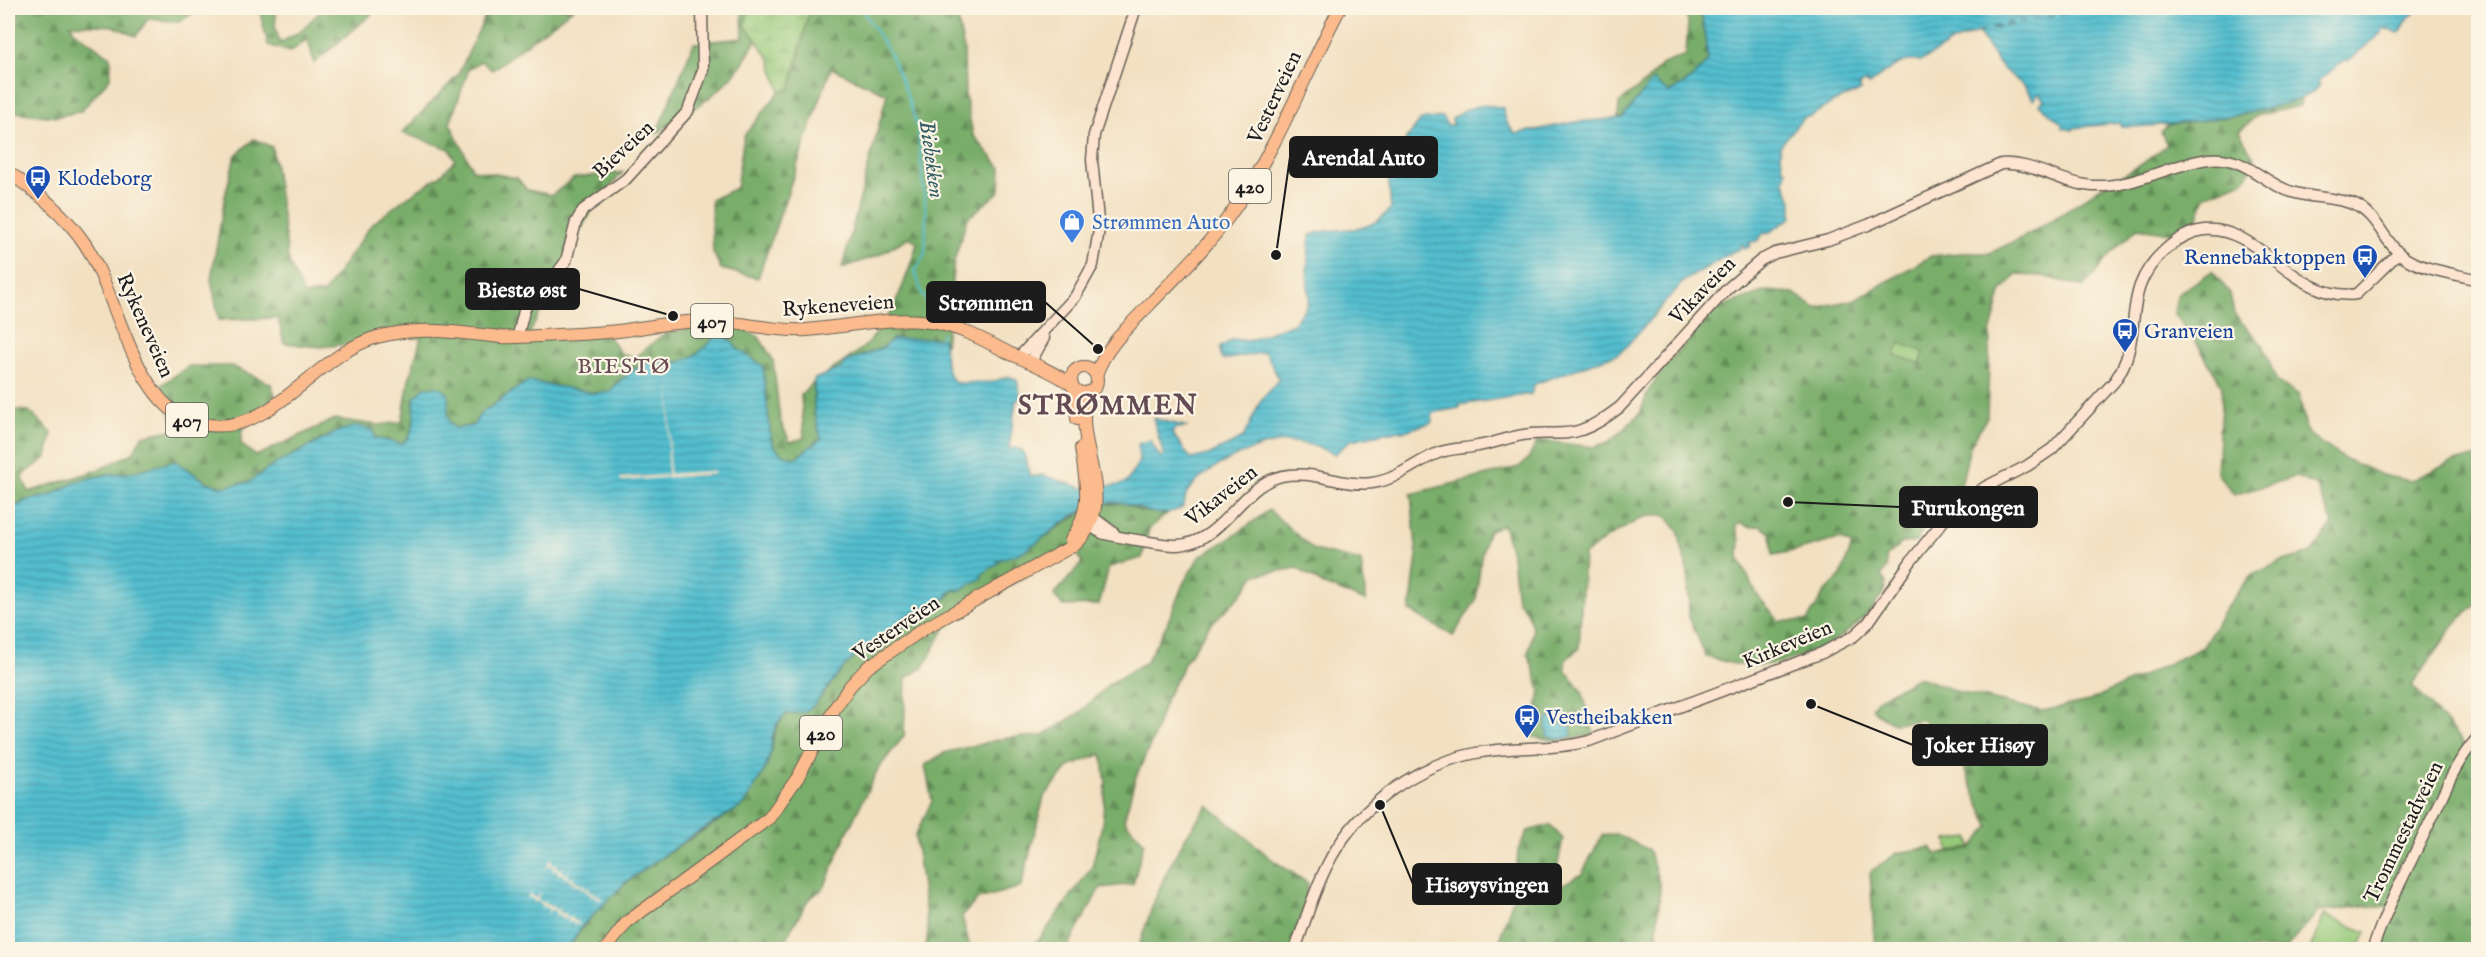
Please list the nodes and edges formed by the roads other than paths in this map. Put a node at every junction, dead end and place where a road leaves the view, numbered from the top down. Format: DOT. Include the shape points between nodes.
graph roads {
  1 [pos="702,8"];
  2 [pos="1136,8"];
  3 [pos="1340,8"];
  4 [pos="8,172"];
  5 [pos="2398,253"];
  6 [pos="2478,280"];
  7 [pos="518,335"];
  8 [pos="1119,336"];
  9 [pos="1026,358"];
  10 [pos="1044,368"];
  11 [pos="1080,369"];
  12 [pos="1096,375"];
  13 [pos="1079,389"];
  14 [pos="1090,517"];
  15 [pos="2478,736"];
  16 [pos="605,950"];
  17 [pos="1295,950"];
  18 [pos="2372,950"];
  1 -- 7 [label="main road, Bieveien" via="703,70 688,111 626,179 583,210 566,261 528,302"];
  2 -- 9 [label="main road" via="1094,135 1097,250 1081,289"];
  3 -- 8 [label="main road, Vesterveien / 420" via="1281,132 1246,192 1199,252"];
  4 -- 7 [label="main road, Rykeneveien / 407" via="47,202 79,236 101,274 147,382 166,405 195,423 221,426 251,421 341,354 375,338 424,330"];
  5 -- 6 [label="main road, Vikaveien" via="2413,262"];
  5 -- 14 [label="main road, Vikaveien" via="2359,207 2293,193 2252,168 2225,160 2208,159 2133,183 2107,186 2072,183 2018,165 2001,164 1868,225 1761,260 1732,284 1620,407 1591,427 1447,450 1390,479 1372,483 1356,484 1306,474 1284,476 1258,487 1208,534 1192,543 1172,545 1105,534"];
  5 -- 17 [label="main road, Kirkeveien" via="2359,292 2331,293 2305,283 2229,233 2202,230 2179,238 2152,262 2140,281 2129,351 2114,382 2052,449 1985,487 1945,519 1854,636 1822,653 1589,741 1477,752 1417,774 1389,792 1344,838 1316,890"];
  7 -- 9 [label="main road, Rykeneveien / 407" via="588,334 681,322 793,330 916,320 957,329"];
  8 -- 11 [label="main road, Vesterveien / 420"];
  8 -- 12 [label="main road, Vesterveien / 420" via="1103,357"];
  9 -- 10 [label="main road, Rykeneveien / 407"];
  10 -- 11 [label="main road, Rykeneveien / 407"];
  10 -- 13 [label="main road, Rykeneveien / 407"];
  11 -- 12 [label="main road"];
  11 -- 13 [label="main road" via="1071,377"];
  12 -- 13 [label="main road, 420" via="1095,387"];
  13 -- 14 [label="main road"];
  14 -- 16 [label="main road, Vesterveien / 420" via="1076,544 925,628 868,667 835,708 793,785 769,818 627,922"];
  15 -- 18 [label="main road, Trommestadveien" via="2452,771 2384,914"];
}
